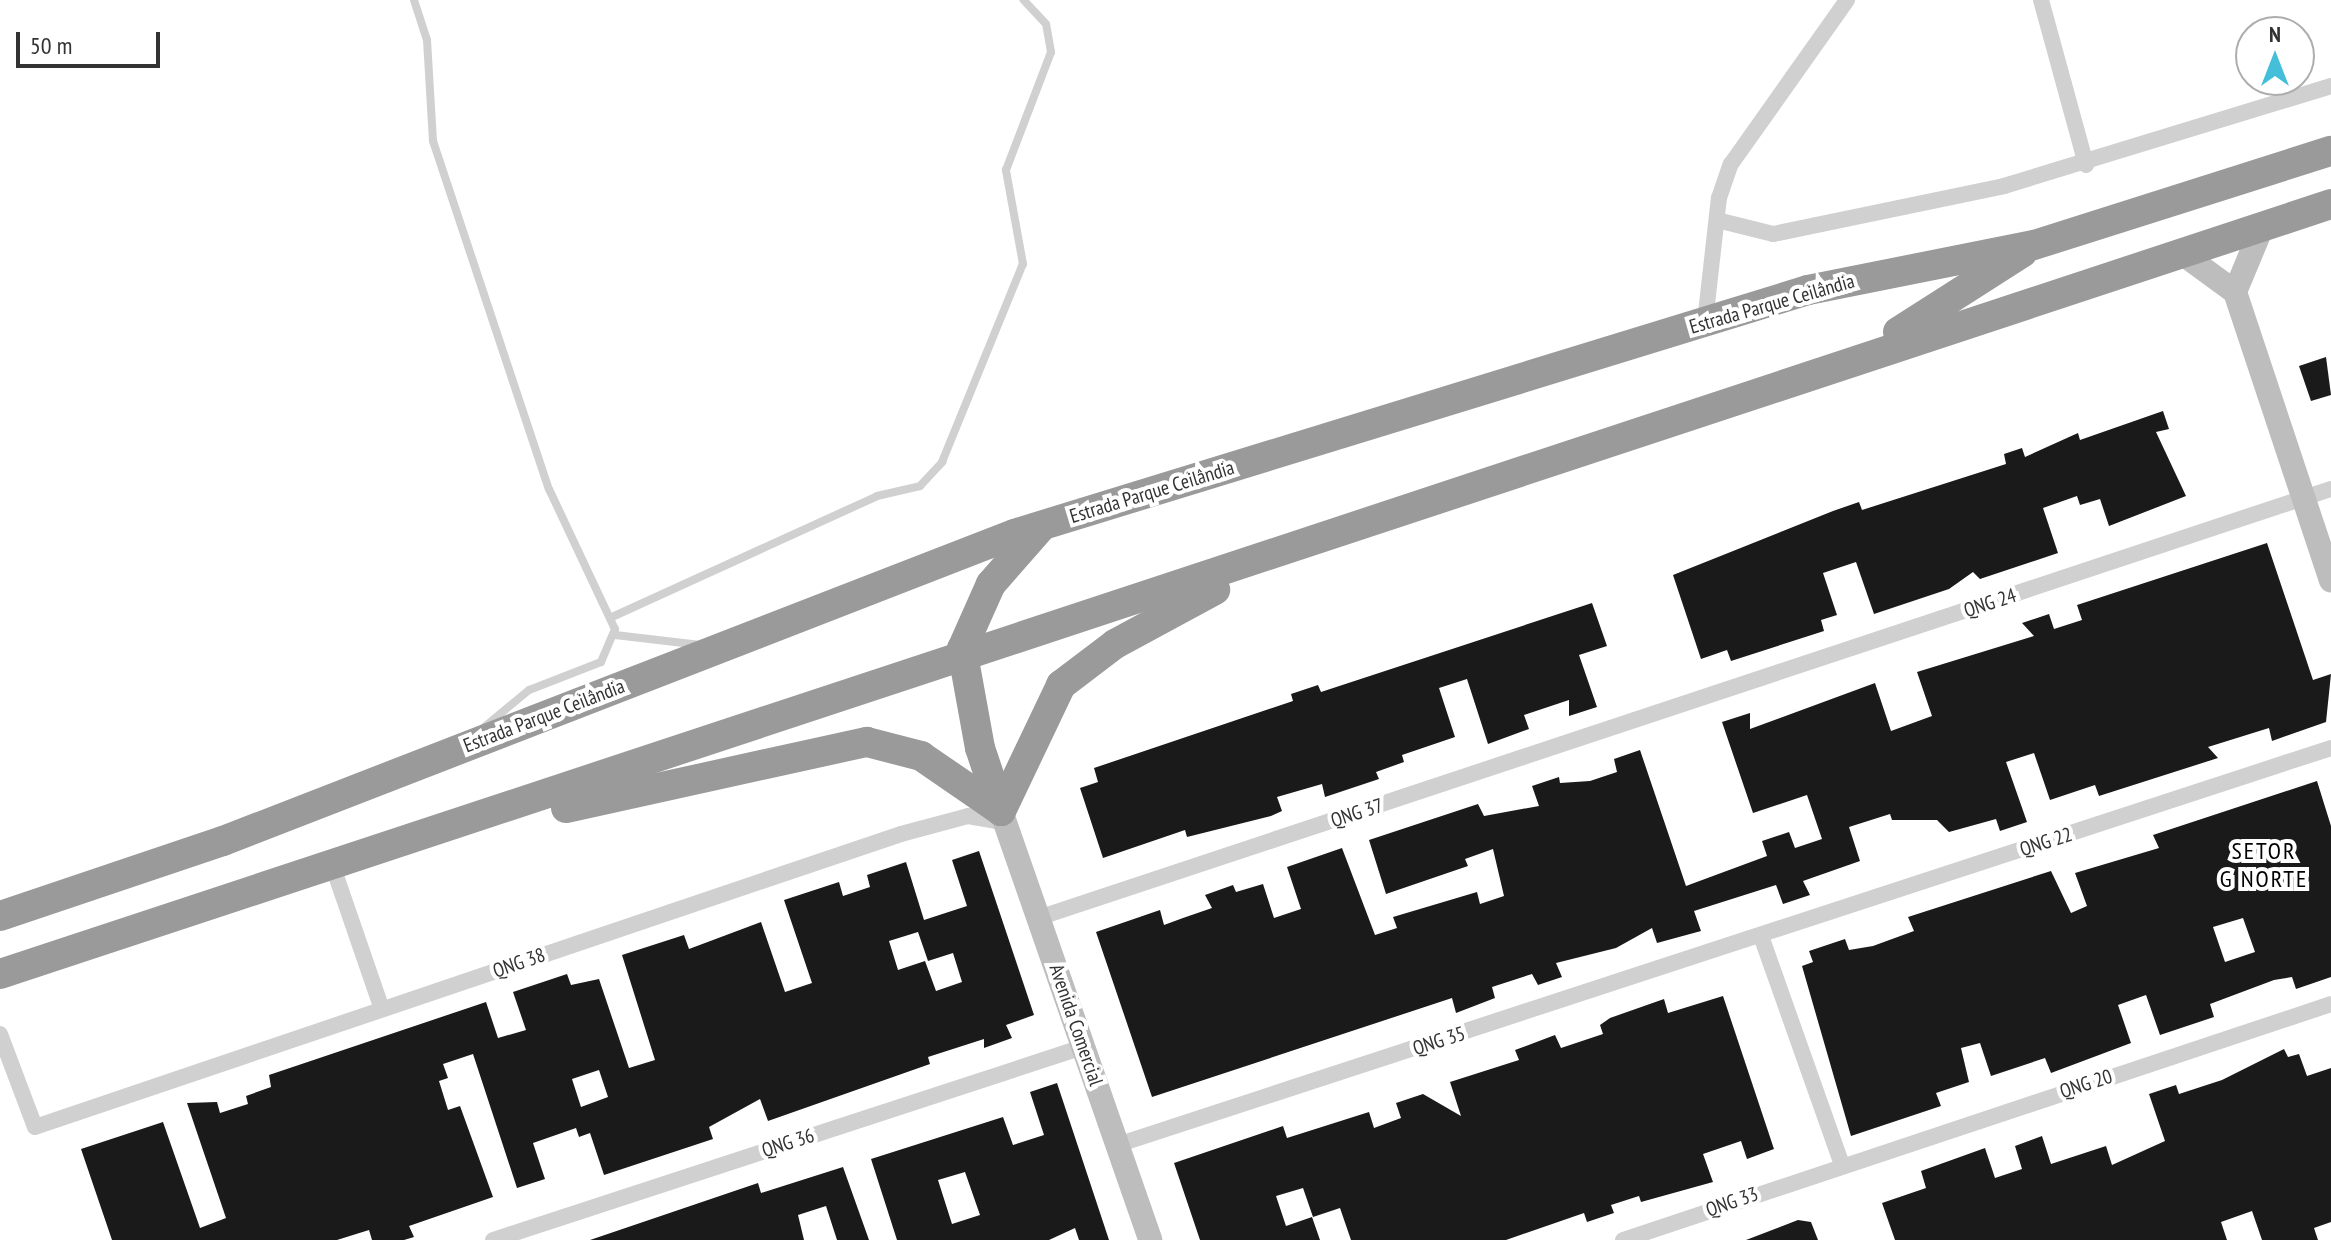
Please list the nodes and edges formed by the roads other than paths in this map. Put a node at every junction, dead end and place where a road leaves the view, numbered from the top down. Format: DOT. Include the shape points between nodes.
graph roads {
  1 [pos="414,0"];
  2 [pos="1024,0"];
  3 [pos="1847,0"];
  4 [pos="2041,0"];
  5 [pos="2331,86"];
  6 [pos="2331,151"];
  7 [pos="2086,165"];
  8 [pos="2331,204"];
  9 [pos="1717,220"];
  10 [pos="2262,227"];
  11 [pos="2034,245"];
  12 [pos="2183,254"];
  13 [pos="2235,292"];
  14 [pos="1705,322"];
  15 [pos="1862,354"];
  16 [pos="2331,489"];
  17 [pos="2304,498"];
  18 [pos="1042,525"];
  19 [pos="1287,552"];
  20 [pos="2331,580"];
  21 [pos="612,617"];
  22 [pos="615,635"];
  23 [pos="717,649"];
  24 [pos="962,659"];
  25 [pos="1676,708"];
  26 [pos="470,745"];
  27 [pos="2331,748"];
  28 [pos="1004,817"];
  29 [pos="393,847"];
  30 [pos="333,867"];
  31 [pos="0,916"];
  32 [pos="1038,918"];
  33 [pos="1761,936"];
  34 [pos="0,974"];
  35 [pos="2331,1004"];
  36 [pos="382,1009"];
  37 [pos="0,1034"];
  38 [pos="1083,1047"];
  39 [pos="1117,1145"];
  40 [pos="1842,1165"];
  41 [pos="493,1240"];
  42 [pos="1150,1240"];
  43 [pos="1623,1240"];
  1 -- 21 [label="lane" via="427,40 433,141 554,502"];
  2 -- 21 [label="lane" via="1046,24 1051,52 1006,170 1023,264 942,462 920,486 877,496"];
  3 -- 9 [label="street" via="1731,164"];
  4 -- 7 [label="street"];
  5 -- 7 [label="street"];
  6 -- 11 [label="highway, Estrada Parque Ceilândia"];
  7 -- 9 [label="street" via="1773,234"];
  8 -- 10 [label="highway"];
  9 -- 14 [label="street"];
  10 -- 12 [label="highway"];
  10 -- 13 [label="street"];
  11 -- 14 [label="highway, Estrada Parque Ceilândia" via="1808,290"];
  11 -- 15 [label="highway"];
  12 -- 13 [label="street"];
  12 -- 15 [label="highway"];
  13 -- 17 [label="street"];
  14 -- 18 [label="highway, Estrada Parque Ceilândia"];
  15 -- 19 [label="highway"];
  16 -- 17 [label="street, QNG 24"];
  17 -- 20 [label="street"];
  17 -- 25 [label="street, QNG 24"];
  18 -- 23 [label="highway, Estrada Parque Ceilândia"];
  18 -- 24 [label="highway" via="976,606"];
  19 -- 24 [label="highway"];
  19 -- 28 [label="highway" via="1085,663 1046,706"];
  21 -- 22 [label="lane"];
  22 -- 23 [label="lane"];
  22 -- 26 [label="lane" via="601,662 509,702"];
  23 -- 26 [label="highway, Estrada Parque Ceilândia"];
  24 -- 28 [label="highway"];
  24 -- 29 [label="highway"];
  25 -- 32 [label="street, QNG 37"];
  26 -- 31 [label="highway, Estrada Parque Ceilândia" via="223,841"];
  27 -- 33 [label="street, QNG 22"];
  28 -- 29 [label="highway" via="921,756 867,742"];
  28 -- 32 [label="street, Avenida Comercial"];
  28 -- 36 [label="street, QNG 38" via="942,821"];
  29 -- 30 [label="highway"];
  30 -- 34 [label="highway"];
  30 -- 36 [label="street"];
  32 -- 38 [label="street, Avenida Comercial"];
  33 -- 39 [label="street, QNG 35"];
  33 -- 40 [label="street"];
  35 -- 40 [label="street, QNG 20"];
  36 -- 37 [label="street, QNG 38" via="35,1127"];
  38 -- 39 [label="street, Avenida Comercial"];
  38 -- 41 [label="street, QNG 36"];
  39 -- 42 [label="street, Avenida Comercial"];
  40 -- 43 [label="street, QNG 33"];
}
